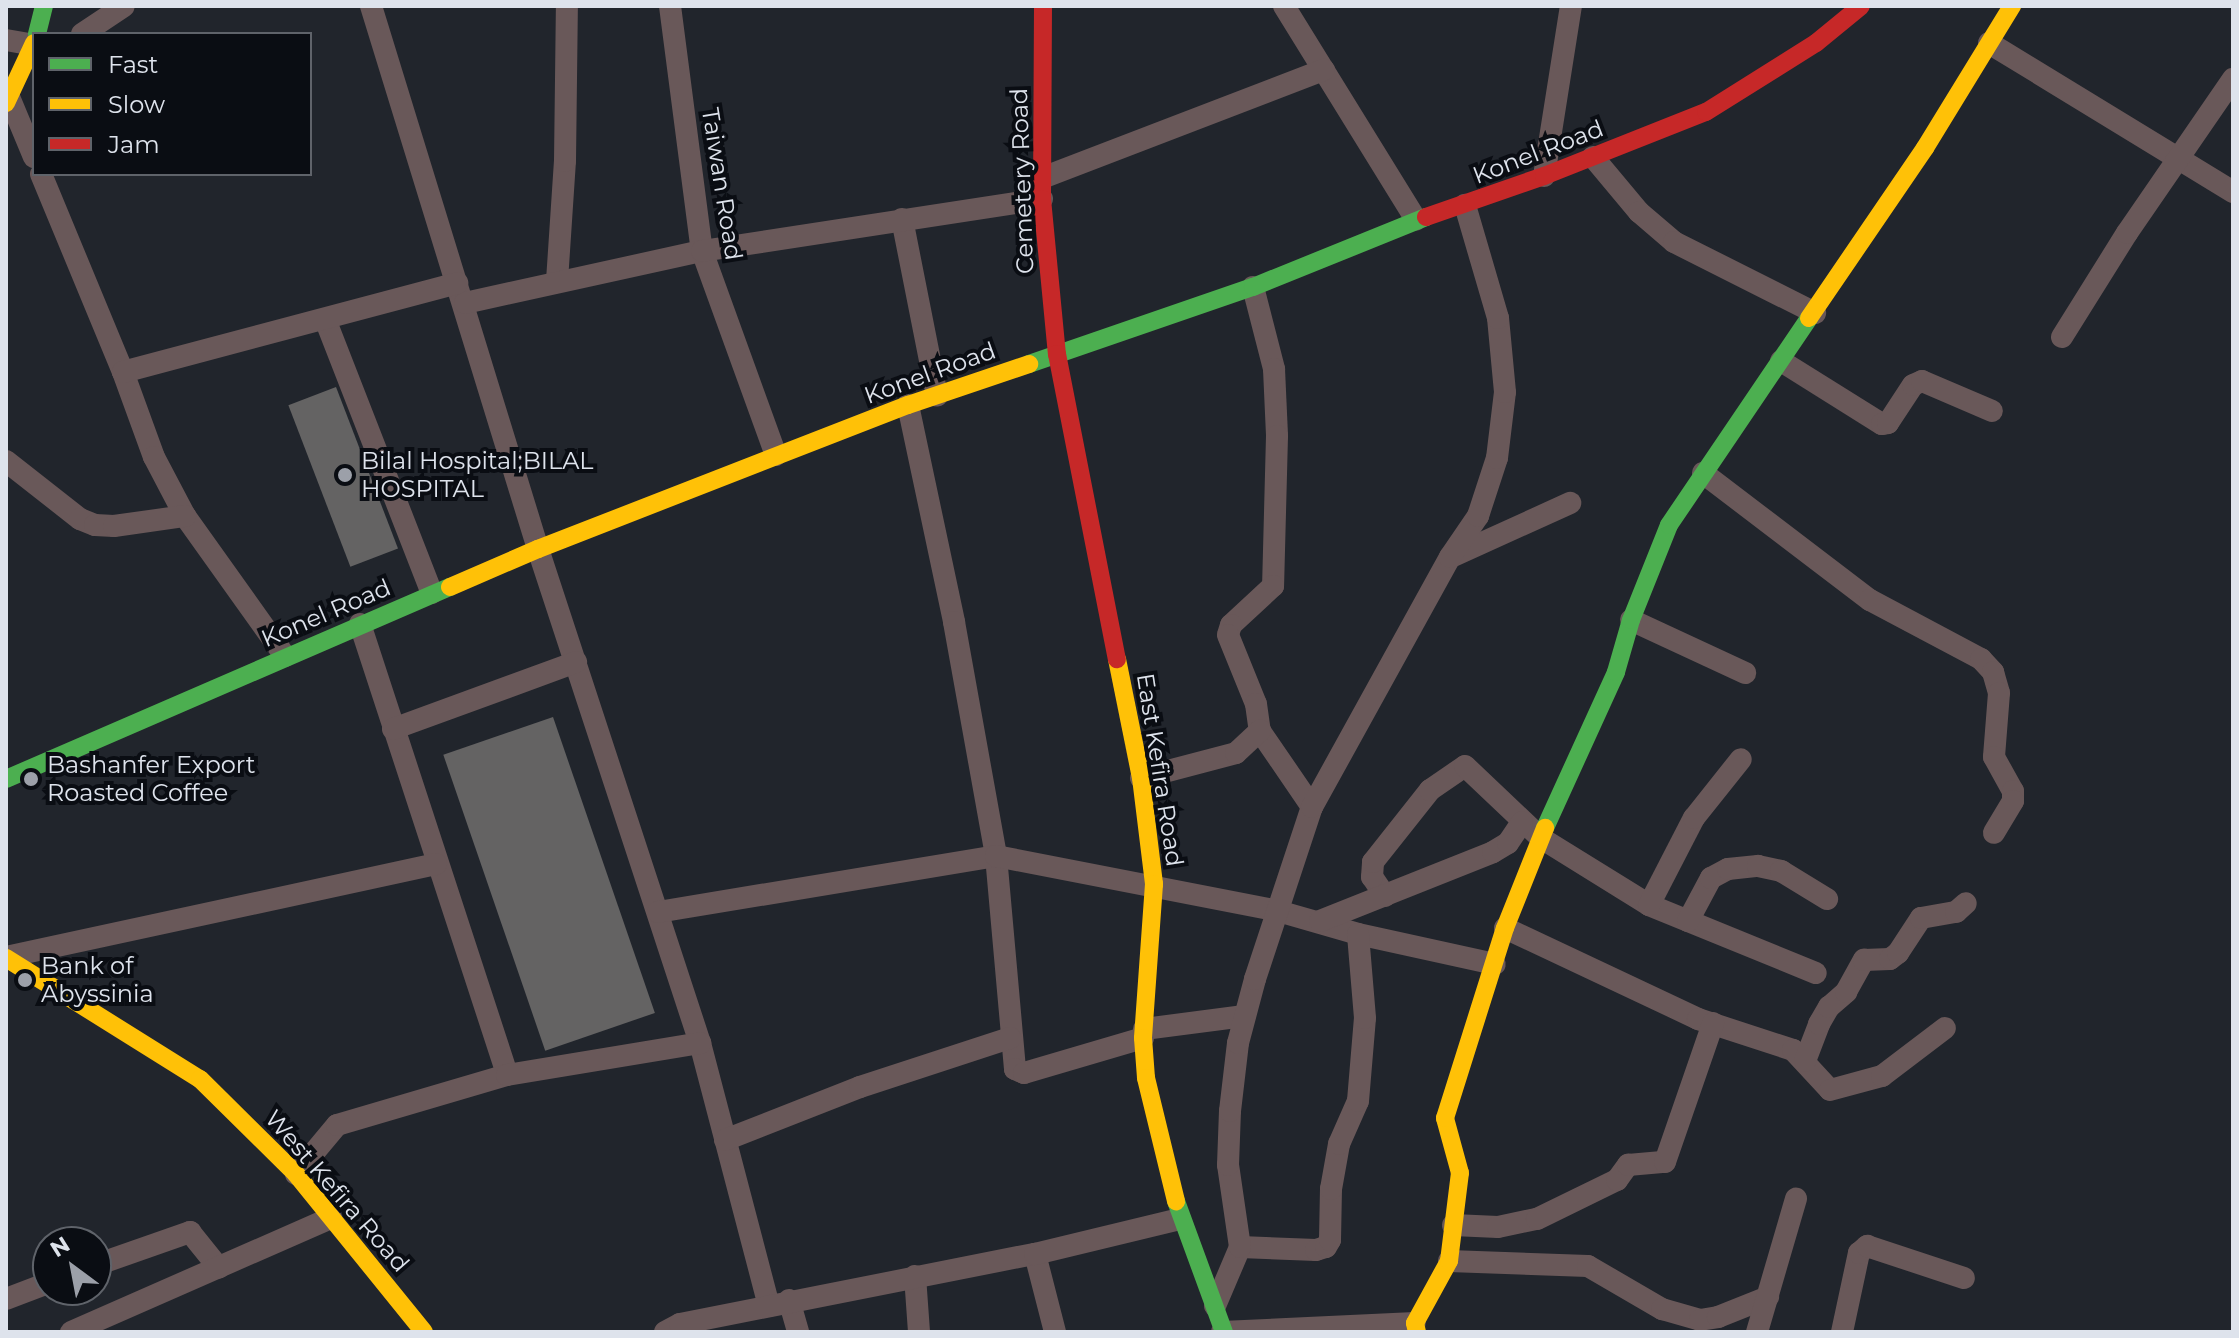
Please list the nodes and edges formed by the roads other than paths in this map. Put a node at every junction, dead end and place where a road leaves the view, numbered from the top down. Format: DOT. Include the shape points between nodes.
graph roads {
  1 [pos="44,6"];
  2 [pos="124,6"];
  3 [pos="371,6"];
  4 [pos="567,6"];
  5 [pos="670,6"];
  6 [pos="1043,6"];
  7 [pos="1284,6"];
  8 [pos="1571,6"];
  9 [pos="1861,6"];
  10 [pos="2012,6"];
  11 [pos="38,32"];
  12 [pos="85,32"];
  13 [pos="6,40"];
  14 [pos="1989,43"];
  15 [pos="32,45"];
  16 [pos="32,49"];
  17 [pos="1324,70"];
  18 [pos="2233,79"];
  19 [pos="8,100"];
  20 [pos="32,153"];
  21 [pos="1593,157"];
  22 [pos="2181,157"];
  23 [pos="42,176"];
  24 [pos="1544,176"];
  25 [pos="1042,188"];
  26 [pos="2233,192"];
  27 [pos="1465,205"];
  28 [pos="902,219"];
  29 [pos="1416,220"];
  30 [pos="702,251"];
  31 [pos="557,281"];
  32 [pos="1253,287"];
  33 [pos="461,293"];
  34 [pos="1815,313"];
  35 [pos="325,319"];
  36 [pos="2062,337"];
  37 [pos="1057,354"];
  38 [pos="1781,361"];
  39 [pos="123,372"];
  40 [pos="937,396"];
  41 [pos="908,405"];
  42 [pos="1992,411"];
  43 [pos="776,455"];
  44 [pos="6,461"];
  45 [pos="1703,473"];
  46 [pos="1570,503"];
  47 [pos="185,516"];
  48 [pos="538,549"];
  49 [pos="1450,557"];
  50 [pos="432,593"];
  51 [pos="1631,620"];
  52 [pos="360,624"];
  53 [pos="285,656"];
  54 [pos="576,662"];
  55 [pos="1745,673"];
  56 [pos="393,729"];
  57 [pos="1260,731"];
  58 [pos="1741,759"];
  59 [pos="1141,778"];
  60 [pos="6,779"];
  61 [pos="1312,807"];
  62 [pos="1522,822"];
  63 [pos="1994,833"];
  64 [pos="1541,838"];
  65 [pos="996,856"];
  66 [pos="436,864"];
  67 [pos="1154,884"];
  68 [pos="1385,896"];
  69 [pos="1827,899"];
  70 [pos="1966,903"];
  71 [pos="1649,905"];
  72 [pos="1278,911"];
  73 [pos="658,912"];
  74 [pos="1320,921"];
  75 [pos="1688,921"];
  76 [pos="1505,928"];
  77 [pos="1358,934"];
  78 [pos="6,957"];
  79 [pos="1495,964"];
  80 [pos="1816,973"];
  81 [pos="1244,1016"];
  82 [pos="1713,1023"];
  83 [pos="1945,1028"];
  84 [pos="1144,1034"];
  85 [pos="1010,1038"];
  86 [pos="700,1043"];
  87 [pos="1805,1061"];
  88 [pos="507,1075"];
  89 [pos="725,1140"];
  90 [pos="296,1174"];
  91 [pos="1796,1199"];
  92 [pos="331,1218"];
  93 [pos="1180,1219"];
  94 [pos="1453,1225"];
  95 [pos="1240,1247"];
  96 [pos="1035,1254"];
  97 [pos="112,1259"];
  98 [pos="1449,1261"];
  99 [pos="219,1268"];
  100 [pos="915,1276"];
  101 [pos="1964,1278"];
  102 [pos="32,1289"];
  103 [pos="1768,1297"];
  104 [pos="6,1299"];
  105 [pos="779,1303"];
  106 [pos="1215,1306"];
  107 [pos="1416,1328"];
  108 [pos="71,1332"];
  109 [pos="424,1332"];
  110 [pos="665,1332"];
  111 [pos="798,1332"];
  112 [pos="919,1332"];
  113 [pos="1055,1332"];
  114 [pos="1223,1332"];
  115 [pos="1757,1332"];
  116 [pos="1842,1332"];
  1 -- 11 [label="main road"];
  2 -- 12 [label="street"];
  3 -- 33 [label="street"];
  4 -- 31 [label="street"];
  5 -- 30 [label="street, Taiwan Road"];
  6 -- 25 [label="main road, Cemetery Road"];
  7 -- 17 [label="street"];
  8 -- 24 [label="street"];
  9 -- 21 [label="main road, Konel Road" via="1816,43 1706,112"];
  10 -- 14 [label="main road"];
  13 -- 15 [label="street"];
  14 -- 22 [label="street"];
  14 -- 34 [label="main road"];
  16 -- 19 [label="main road"];
  17 -- 25 [label="street"];
  17 -- 29 [label="street"];
  18 -- 22 [label="street"];
  19 -- 20 [label="street"];
  21 -- 24 [label="main road, Konel Road"];
  21 -- 34 [label="street" via="1639,212 1674,242"];
  22 -- 26 [label="street"];
  22 -- 36 [label="street"];
  23 -- 39 [label="street"];
  24 -- 27 [label="main road, Konel Road"];
  25 -- 28 [label="street"];
  25 -- 37 [label="main road, Cemetery Road"];
  27 -- 29 [label="main road, Konel Road"];
  27 -- 49 [label="street" via="1498,318 1505,392 1497,458 1478,516"];
  28 -- 30 [label="street"];
  28 -- 40 [label="street"];
  29 -- 32 [label="main road, Konel Road"];
  30 -- 31 [label="street"];
  30 -- 43 [label="street, Taiwan Road"];
  31 -- 33 [label="street"];
  32 -- 37 [label="main road, Konel Road"];
  32 -- 57 [label="street" via="1274,369 1273,586 1231,625 1228,635 1256,704"];
  33 -- 35 [label="street"];
  33 -- 48 [label="street"];
  34 -- 38 [label="main road"];
  35 -- 39 [label="street"];
  35 -- 50 [label="street"];
  37 -- 40 [label="main road, Konel Road"];
  37 -- 59 [label="main road, East Kefira Road"];
  38 -- 42 [label="street" via="1882,424 1922,381"];
  38 -- 45 [label="main road"];
  39 -- 47 [label="street" via="154,457"];
  40 -- 41 [label="main road, Konel Road"];
  41 -- 43 [label="main road, Konel Road"];
  41 -- 65 [label="street"];
  43 -- 48 [label="main road, Konel Road"];
  44 -- 47 [label="street" via="95,525"];
  45 -- 51 [label="main road" via="1669,525"];
  45 -- 63 [label="street" via="1870,600 1981,659 1993,672 1999,693 1994,757 2013,791 2013,801"];
  46 -- 49 [label="street"];
  47 -- 53 [label="street"];
  48 -- 50 [label="main road, Konel Road"];
  48 -- 54 [label="street"];
  49 -- 61 [label="street"];
  50 -- 52 [label="main road, Konel Road"];
  51 -- 55 [label="street"];
  51 -- 64 [label="main road" via="1616,672"];
  52 -- 53 [label="main road, Konel Road"];
  52 -- 56 [label="street"];
  53 -- 60 [label="main road, Konel Road"];
  54 -- 56 [label="street"];
  54 -- 73 [label="street"];
  56 -- 66 [label="street"];
  57 -- 59 [label="street" via="1236,753"];
  57 -- 61 [label="street"];
  58 -- 71 [label="street" via="1694,818"];
  59 -- 67 [label="main road, East Kefira Road"];
  61 -- 72 [label="street"];
  62 -- 64 [label="street"];
  62 -- 68 [label="street" via="1508,843 1493,852"];
  62 -- 68 [label="street" via="1470,768 1459,767 1430,790 1373,862 1372,877"];
  64 -- 71 [label="street"];
  64 -- 76 [label="main road"];
  65 -- 67 [label="street"];
  65 -- 73 [label="street"];
  65 -- 85 [label="street"];
  66 -- 78 [label="street"];
  66 -- 88 [label="street"];
  67 -- 72 [label="street"];
  67 -- 84 [label="main road, East Kefira Road"];
  68 -- 74 [label="street"];
  69 -- 75 [label="street" via="1781,871 1758,866 1728,869 1711,878"];
  70 -- 87 [label="street" via="1956,912 1917,921 1890,959 1864,960 1819,1024"];
  71 -- 75 [label="street"];
  72 -- 74 [label="street"];
  72 -- 81 [label="street"];
  73 -- 86 [label="street"];
  74 -- 77 [label="street"];
  75 -- 80 [label="street"];
  76 -- 79 [label="main road"];
  76 -- 82 [label="street"];
  77 -- 79 [label="street"];
  77 -- 95 [label="street" via="1365,1018 1358,1101 1339,1144 1330,1240 1316,1250"];
  78 -- 90 [label="main road, West Kefira Road" via="200,1079"];
  79 -- 94 [label="main road" via="1445,1118 1460,1173"];
  81 -- 84 [label="street"];
  81 -- 95 [label="street" via="1228,1165"];
  82 -- 87 [label="street" via="1793,1050"];
  82 -- 94 [label="street" via="1665,1162 1628,1165 1617,1180 1537,1219 1498,1227"];
  83 -- 87 [label="street" via="1882,1076 1842,1088 1823,1085"];
  84 -- 85 [label="street" via="1020,1074 1012,1062"];
  84 -- 93 [label="main road, East Kefira Road" via="1146,1078"];
  85 -- 89 [label="street" via="860,1087"];
  86 -- 88 [label="street"];
  86 -- 89 [label="street"];
  88 -- 90 [label="street" via="337,1125"];
  89 -- 105 [label="street"];
  90 -- 92 [label="main road, West Kefira Road"];
  91 -- 103 [label="street"];
  92 -- 99 [label="street"];
  92 -- 109 [label="main road, West Kefira Road"];
  93 -- 96 [label="street"];
  93 -- 106 [label="main road, East Kefira Road"];
  94 -- 98 [label="main road"];
  95 -- 106 [label="street"];
  96 -- 100 [label="street"];
  96 -- 113 [label="street"];
  97 -- 99 [label="street" via="190,1232"];
  98 -- 103 [label="street" via="1588,1266 1662,1309 1700,1320"];
  98 -- 107 [label="main road"];
  99 -- 108 [label="street"];
  100 -- 105 [label="street"];
  100 -- 112 [label="street"];
  101 -- 116 [label="street" via="1867,1246 1859,1253"];
  102 -- 104 [label="street"];
  103 -- 115 [label="street"];
  105 -- 110 [label="street" via="680,1324"];
  105 -- 111 [label="street"];
  106 -- 114 [label="main road, East Kefira Road"];
  107 -- 114 [label="street"];
}
